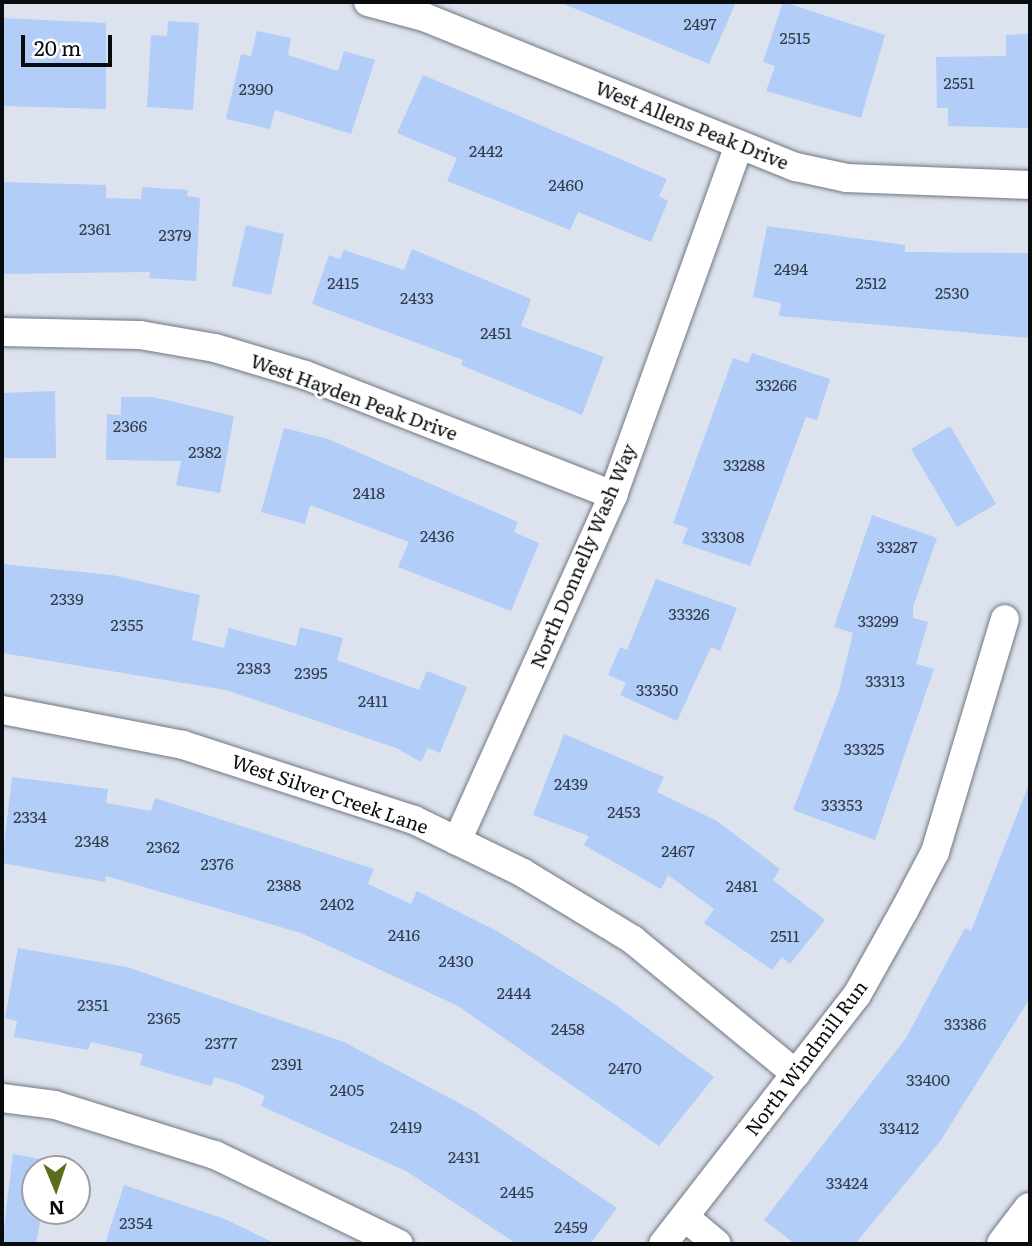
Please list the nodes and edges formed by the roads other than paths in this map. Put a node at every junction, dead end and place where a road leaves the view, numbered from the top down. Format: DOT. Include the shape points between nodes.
graph roads {
  1 [pos="368,2"];
  2 [pos="738,147"];
  3 [pos="1030,184"];
  4 [pos="2,332"];
  5 [pos="613,495"];
  6 [pos="1005,619"];
  7 [pos="2,710"];
  8 [pos="457,841"];
  9 [pos="796,1074"];
  10 [pos="2,1098"];
  11 [pos="1030,1210"];
  12 [pos="685,1218"];
  13 [pos="398,1244"];
  14 [pos="663,1244"];
  15 [pos="717,1244"];
  16 [pos="1004,1244"];
  1 -- 2 [label="street, West Allens Peak Drive" via="424,17"];
  2 -- 3 [label="street, West Allens Peak Drive" via="847,178"];
  2 -- 5 [label="street, North Donnelly Wash Way"];
  4 -- 5 [label="street, West Hayden Peak Drive" via="140,335 215,348 305,375"];
  5 -- 8 [label="street, North Donnelly Wash Way"];
  6 -- 9 [label="street, North Windmill Run" via="935,852 857,995"];
  7 -- 8 [label="street, West Silver Creek Lane" via="183,745 288,775"];
  8 -- 9 [label="street, West Silver Creek Lane" via="633,940"];
  9 -- 12 [label="street, North Windmill Run"];
  10 -- 13 [label="street" via="55,1105 215,1155"];
  11 -- 16 [label="street"];
  12 -- 14 [label="street, North Windmill Run"];
  12 -- 15 [label="street"];
}
